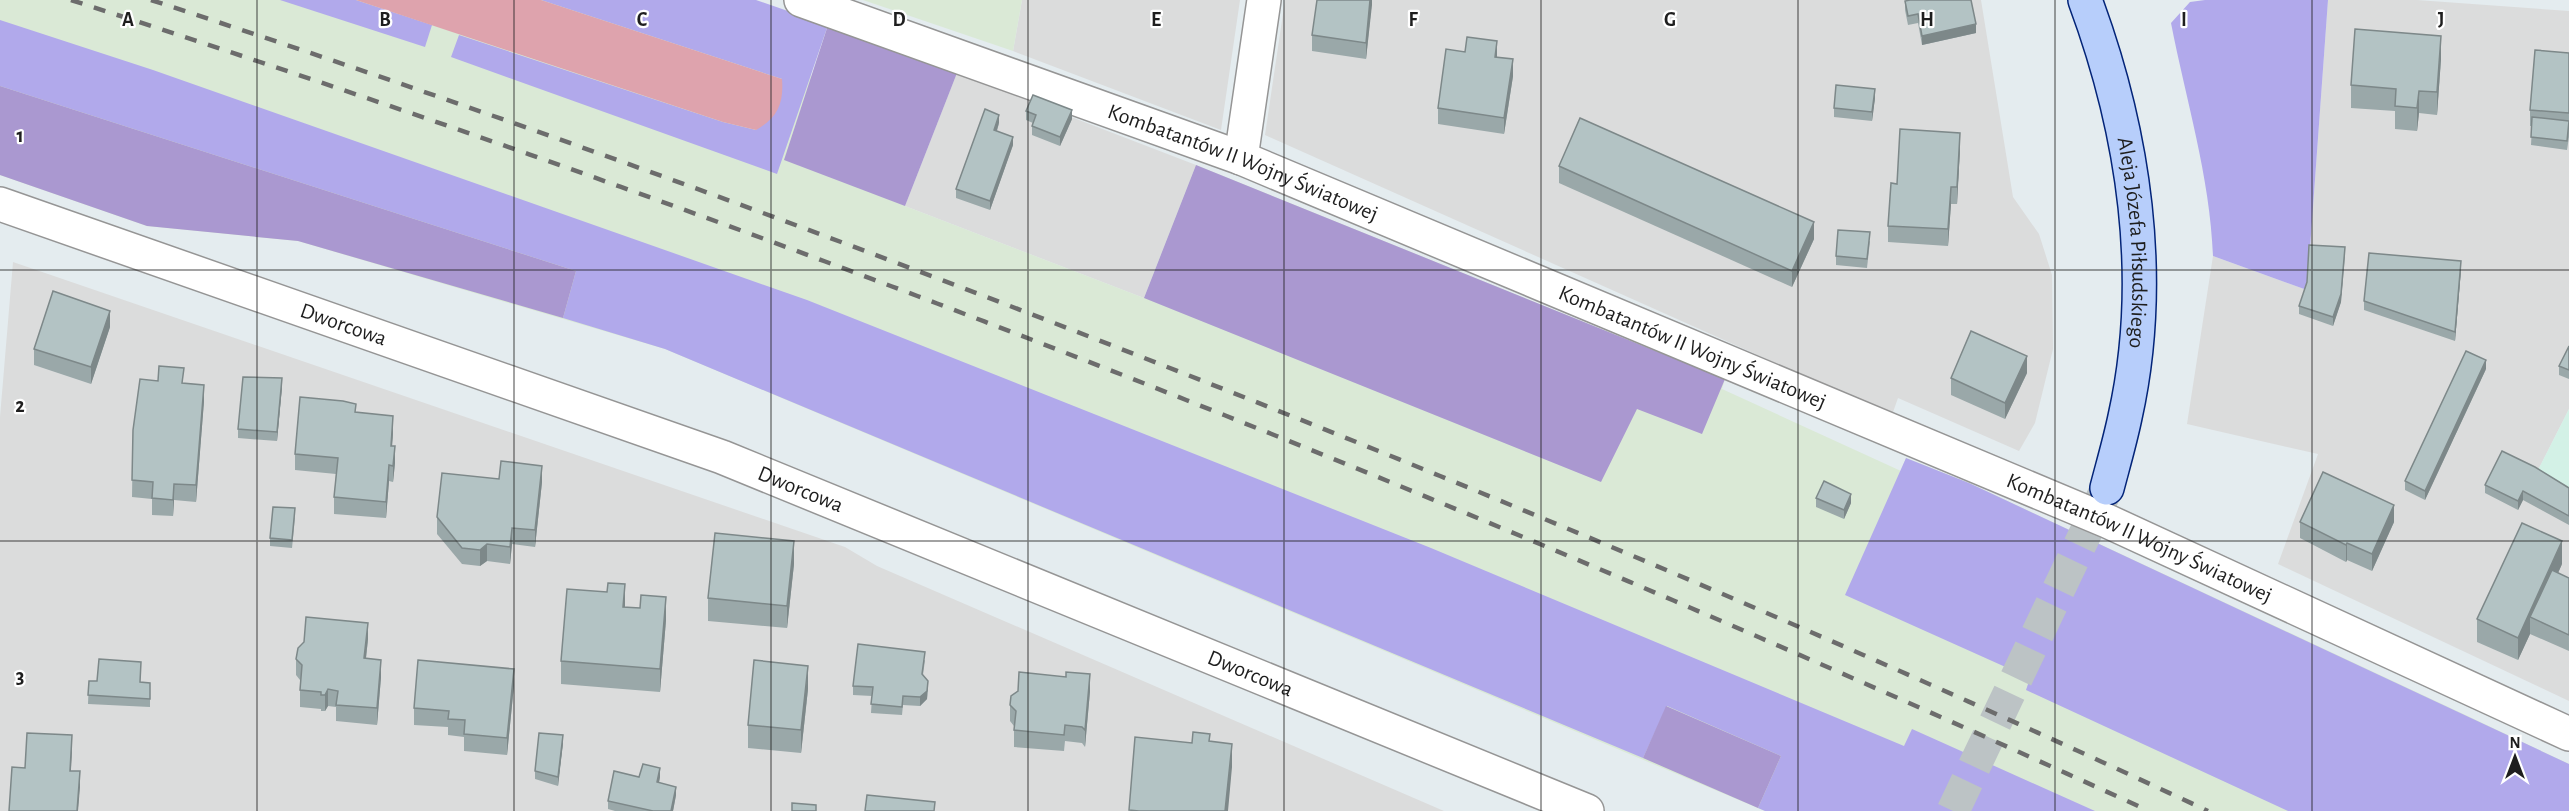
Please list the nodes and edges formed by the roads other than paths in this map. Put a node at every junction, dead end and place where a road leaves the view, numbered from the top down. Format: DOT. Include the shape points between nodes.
graph roads {
  1 [pos="801,0"];
  2 [pos="1264,0"];
  3 [pos="2085,0"];
  4 [pos="1241,158"];
  5 [pos="0,204"];
  6 [pos="2107,488"];
  7 [pos="2569,734"];
  8 [pos="1587,811"];
  1 -- 4 [label="street, Kombatantów II Wojny Światowej"];
  2 -- 4 [label="street"];
  3 -- 6 [label="main road, Aleja Józefa Piłsudskiego" via="2119,105 2133,183 2139,258 2137,335 2126,416"];
  4 -- 7 [label="street, Kombatantów II Wojny Światowej" via="2107,521"];
  5 -- 8 [label="street, Dworcowa" via="722,457"];
}
